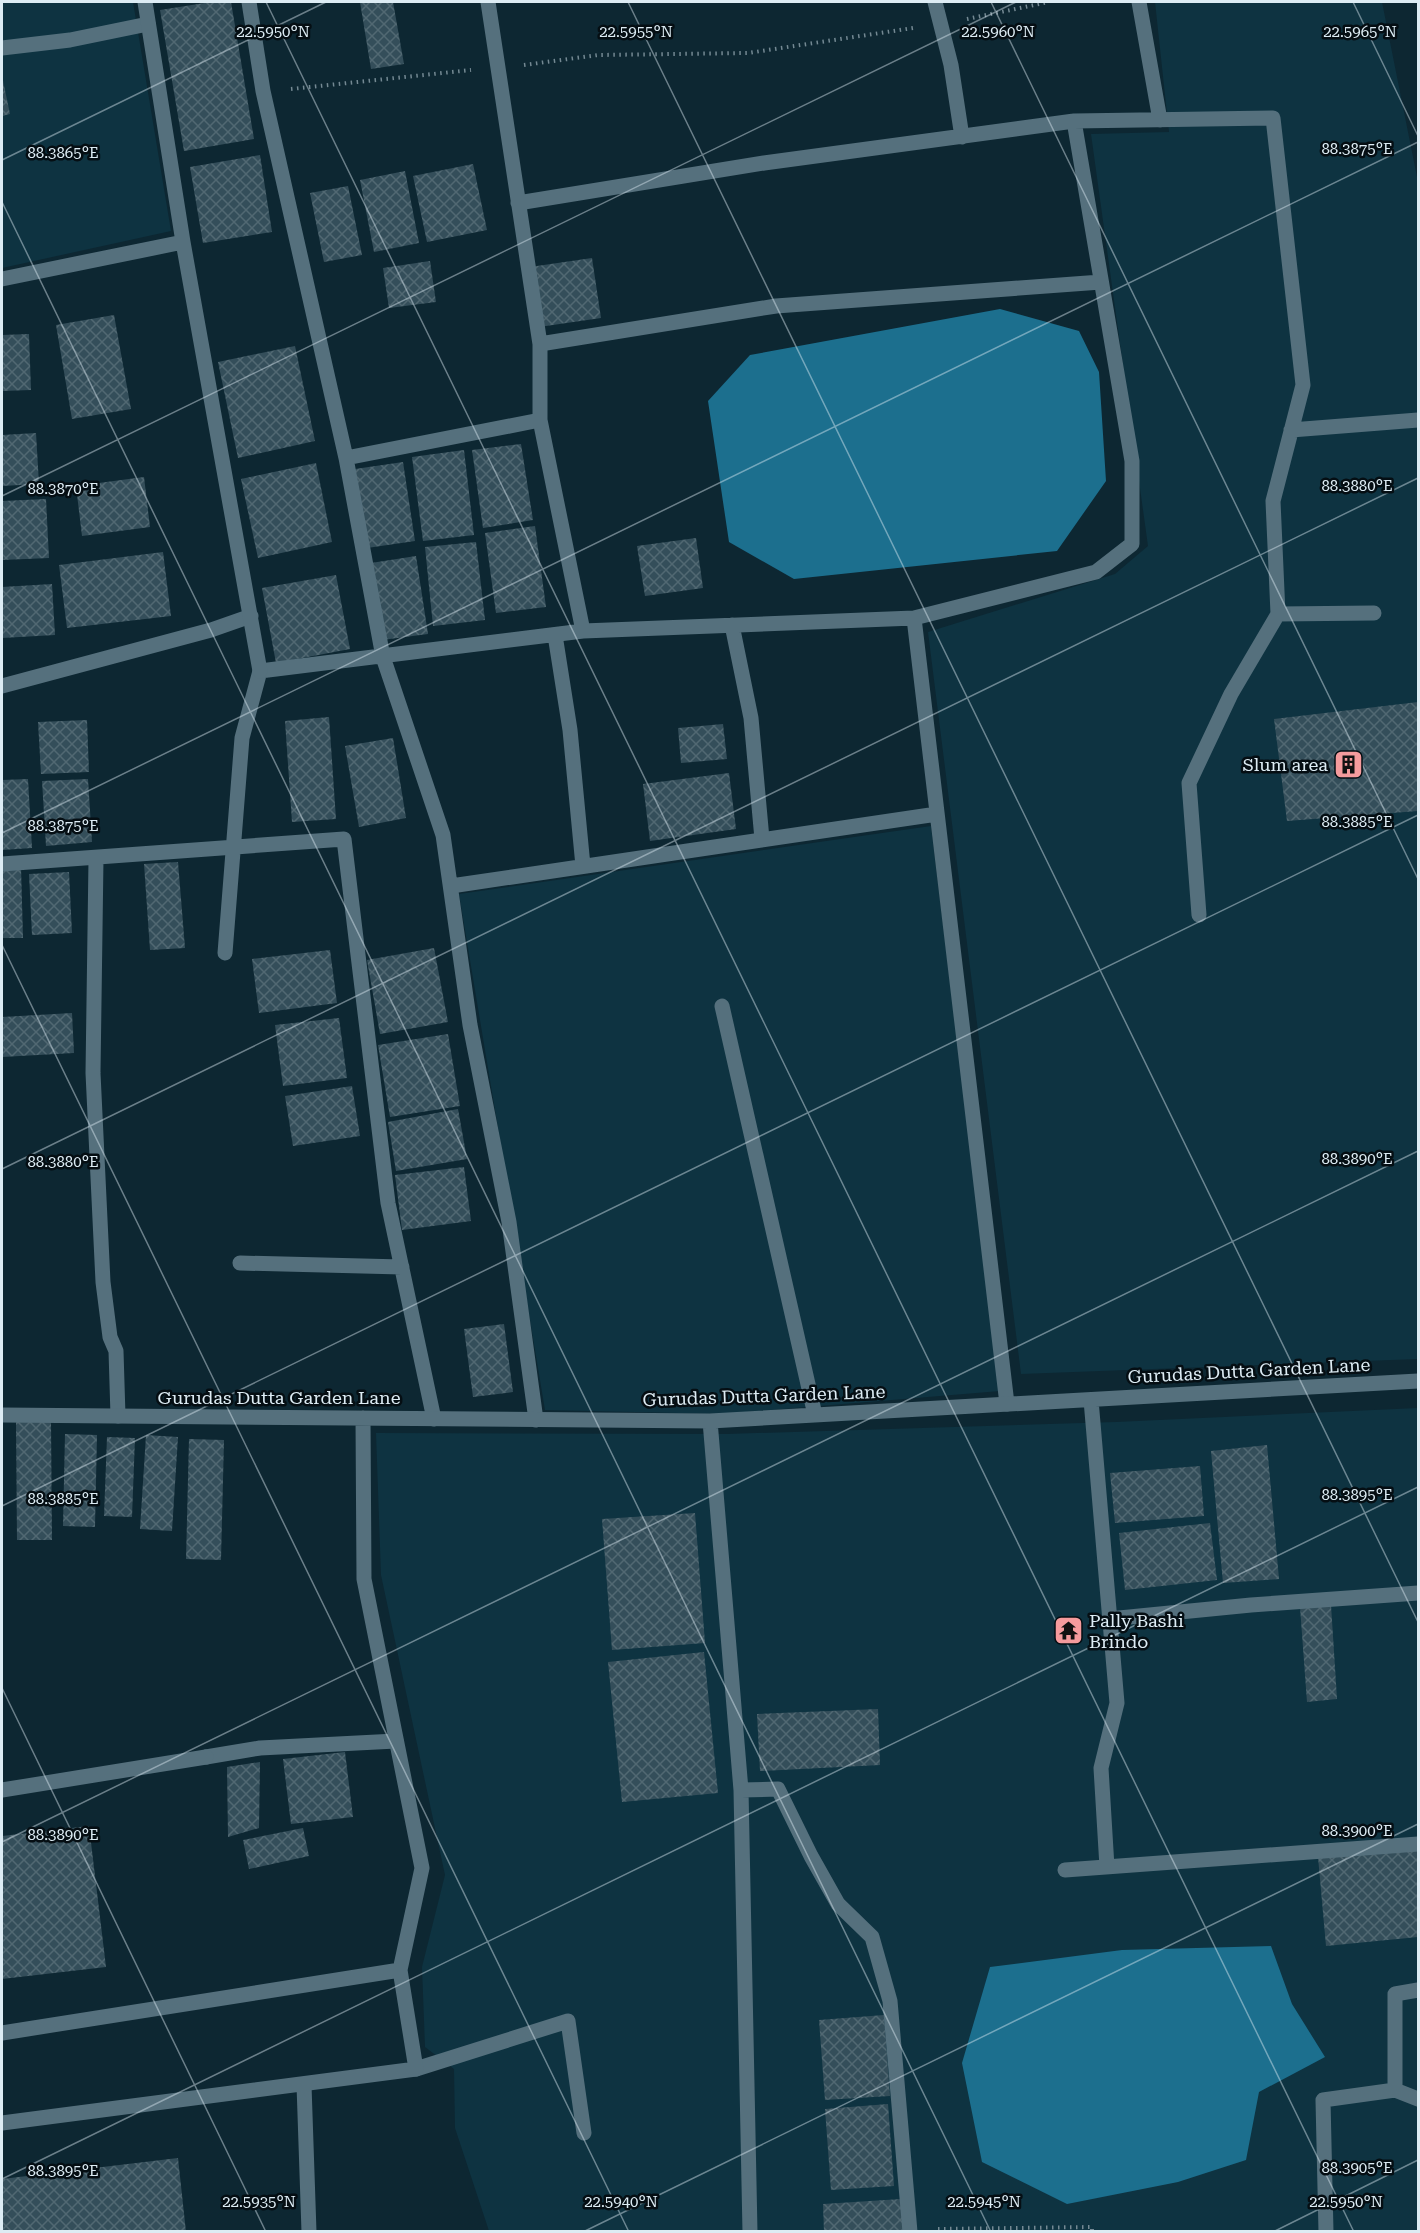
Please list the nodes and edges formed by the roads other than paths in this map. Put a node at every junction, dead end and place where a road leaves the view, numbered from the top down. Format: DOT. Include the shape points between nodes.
graph roads {
  1 [pos="145,2"];
  2 [pos="249,2"];
  3 [pos="488,2"];
  4 [pos="935,2"];
  5 [pos="1139,2"];
  6 [pos="148,24"];
  7 [pos="2,48"];
  8 [pos="1160,120"];
  9 [pos="1074,121"];
  10 [pos="962,137"];
  11 [pos="518,203"];
  12 [pos="183,242"];
  13 [pos="2,279"];
  14 [pos="1101,282"];
  15 [pos="540,344"];
  16 [pos="540,420"];
  17 [pos="1419,420"];
  18 [pos="1292,430"];
  19 [pos="346,458"];
  20 [pos="1374,613"];
  21 [pos="1278,614"];
  22 [pos="250,616"];
  23 [pos="914,618"];
  24 [pos="732,625"];
  25 [pos="583,631"];
  26 [pos="555,635"];
  27 [pos="383,657"];
  28 [pos="260,671"];
  29 [pos="2,686"];
  30 [pos="937,814"];
  31 [pos="762,839"];
  32 [pos="232,848"];
  33 [pos="96,859"];
  34 [pos="2,864"];
  35 [pos="583,866"];
  36 [pos="451,886"];
  37 [pos="1199,915"];
  38 [pos="225,953"];
  39 [pos="722,1006"];
  40 [pos="240,1263"];
  41 [pos="402,1267"];
  42 [pos="1419,1381"];
  43 [pos="1091,1400"];
  44 [pos="1007,1404"];
  45 [pos="2,1415"];
  46 [pos="815,1415"];
  47 [pos="118,1416"];
  48 [pos="363,1418"];
  49 [pos="434,1419"];
  50 [pos="537,1420"];
  51 [pos="710,1421"];
  52 [pos="1419,1593"];
  53 [pos="1109,1619"];
  54 [pos="396,1741"];
  55 [pos="2,1790"];
  56 [pos="741,1790"];
  57 [pos="1419,1844"];
  58 [pos="1107,1867"];
  59 [pos="1065,1870"];
  60 [pos="400,1970"];
  61 [pos="1419,1990"];
  62 [pos="2,2033"];
  63 [pos="416,2069"];
  64 [pos="304,2085"];
  65 [pos="1395,2090"];
  66 [pos="1419,2099"];
  67 [pos="2,2123"];
  68 [pos="584,2133"];
  69 [pos="910,2230"];
  70 [pos="309,2232"];
  71 [pos="750,2232"];
  72 [pos="1326,2232"];
  1 -- 6 [label="street"];
  2 -- 19 [label="street" via="263,91"];
  3 -- 11 [label="street"];
  4 -- 10 [label="street" via="951,65"];
  5 -- 8 [label="street"];
  6 -- 7 [label="street" via="70,40"];
  6 -- 12 [label="street"];
  8 -- 9 [label="street"];
  8 -- 18 [label="street" via="1273,118 1303,385"];
  9 -- 10 [label="street"];
  9 -- 14 [label="street"];
  10 -- 11 [label="street" via="764,163"];
  11 -- 15 [label="street"];
  12 -- 13 [label="street"];
  12 -- 22 [label="street"];
  14 -- 15 [label="street" via="776,306"];
  14 -- 23 [label="street" via="1132,461 1132,544 1096,572"];
  15 -- 16 [label="street"];
  16 -- 19 [label="street"];
  16 -- 25 [label="street"];
  17 -- 18 [label="street"];
  18 -- 21 [label="street" via="1273,501"];
  19 -- 27 [label="street"];
  20 -- 21 [label="street"];
  21 -- 37 [label="street" via="1231,694 1189,783"];
  22 -- 28 [label="street"];
  22 -- 29 [label="street"];
  23 -- 24 [label="street"];
  23 -- 30 [label="street"];
  24 -- 25 [label="street"];
  24 -- 31 [label="street" via="751,718"];
  25 -- 26 [label="street"];
  26 -- 27 [label="street"];
  26 -- 35 [label="street" via="570,730"];
  27 -- 28 [label="street"];
  27 -- 36 [label="street" via="443,835"];
  28 -- 32 [label="street" via="242,738"];
  30 -- 31 [label="street"];
  30 -- 44 [label="street"];
  31 -- 35 [label="street"];
  32 -- 33 [label="street"];
  32 -- 38 [label="street"];
  32 -- 41 [label="street" via="344,839 388,1203"];
  33 -- 34 [label="street"];
  33 -- 47 [label="street" via="93,1073 104,1282 116,1352"];
  35 -- 36 [label="street"];
  36 -- 50 [label="street" via="470,1025 509,1222"];
  39 -- 46 [label="street"];
  40 -- 41 [label="street"];
  41 -- 49 [label="street"];
  42 -- 43 [label="street, Gurudas Dutta Garden Lane"];
  43 -- 44 [label="street, Gurudas Dutta Garden Lane"];
  43 -- 53 [label="street"];
  44 -- 46 [label="street, Gurudas Dutta Garden Lane"];
  45 -- 47 [label="street, Gurudas Dutta Garden Lane"];
  46 -- 51 [label="street, Gurudas Dutta Garden Lane"];
  47 -- 48 [label="street, Gurudas Dutta Garden Lane"];
  48 -- 49 [label="street, Gurudas Dutta Garden Lane"];
  48 -- 54 [label="street" via="364,1579"];
  49 -- 50 [label="street, Gurudas Dutta Garden Lane"];
  50 -- 51 [label="street, Gurudas Dutta Garden Lane"];
  51 -- 56 [label="street"];
  52 -- 53 [label="street"];
  53 -- 58 [label="street" via="1117,1703 1101,1768"];
  54 -- 55 [label="street" via="260,1748"];
  54 -- 60 [label="street" via="422,1868"];
  56 -- 69 [label="street" via="778,1789 838,1904 872,1938 890,2001"];
  56 -- 71 [label="street"];
  57 -- 58 [label="street"];
  58 -- 59 [label="street"];
  60 -- 62 [label="street"];
  60 -- 63 [label="street"];
  61 -- 65 [label="street" via="1395,1994"];
  63 -- 64 [label="street"];
  63 -- 68 [label="street" via="568,2021"];
  64 -- 67 [label="street"];
  64 -- 70 [label="street"];
  65 -- 66 [label="street"];
  65 -- 72 [label="street" via="1323,2100"];
}
